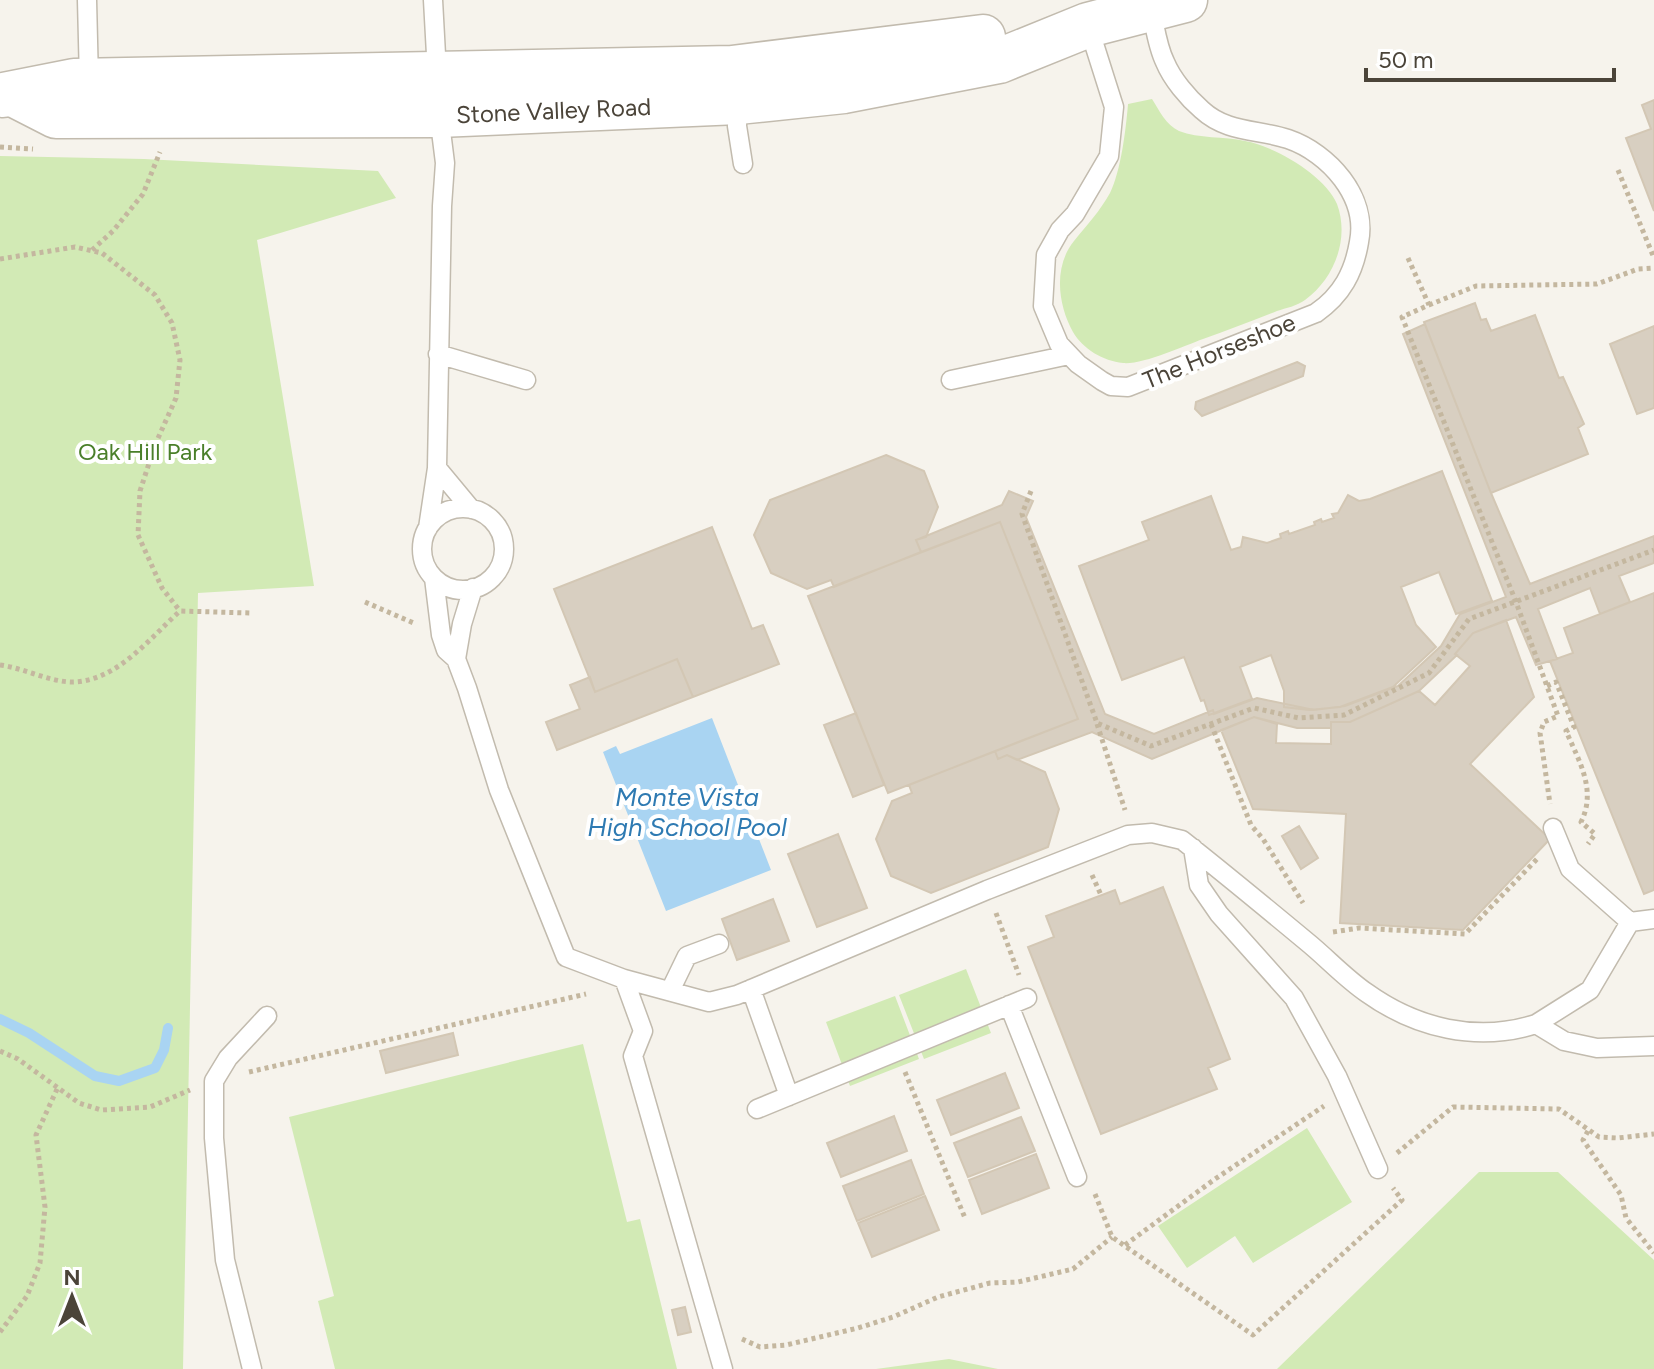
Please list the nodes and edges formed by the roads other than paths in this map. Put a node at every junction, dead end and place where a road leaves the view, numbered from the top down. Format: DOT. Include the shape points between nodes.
graph roads {
  1 [pos="87,0"];
  2 [pos="433,0"];
  3 [pos="1168,4"];
  4 [pos="1088,25"];
  5 [pos="89,81"];
  6 [pos="438,94"];
  7 [pos="6,95"];
  8 [pos="738,102"];
  9 [pos="743,164"];
  10 [pos="438,354"];
  11 [pos="1069,355"];
  12 [pos="526,380"];
  13 [pos="951,380"];
  14 [pos="437,468"];
  15 [pos="471,509"];
  16 [pos="428,528"];
  17 [pos="434,578"];
  18 [pos="473,588"];
  19 [pos="456,659"];
  20 [pos="1555,833"];
  21 [pos="1193,848"];
  22 [pos="1654,919"];
  23 [pos="1630,922"];
  24 [pos="719,944"];
  25 [pos="624,979"];
  26 [pos="751,989"];
  27 [pos="670,991"];
  28 [pos="267,1016"];
  29 [pos="1536,1024"];
  30 [pos="1654,1046"];
  31 [pos="789,1096"];
  32 [pos="757,1109"];
  33 [pos="1378,1169"];
  34 [pos="1077,1177"];
  35 [pos="720,1364"];
  36 [pos="252,1369"];
  1 -- 5 [label="lane"];
  2 -- 6 [label="lane"];
  3 -- 4 [label="street, Stone Valley Road"];
  3 -- 11 [label="lane, The Horseshoe" via="1165,62 1203,111 1227,126 1289,140 1336,171 1359,213 1361,234 1353,269 1345,285 1316,313 1128,387 1111,386 1087,373"];
  4 -- 6 [label="street, Stone Valley Road" via="732,68"];
  4 -- 8 [label="street, Stone Valley Road" via="999,61 844,91"];
  4 -- 11 [label="lane, The Horseshoe" via="1114,107 1109,156 1046,255 1043,306"];
  5 -- 6 [label="street, Stone Valley Road"];
  5 -- 7 [label="street, Stone Valley Road"];
  6 -- 7 [label="street, Stone Valley Road" via="56,116"];
  6 -- 8 [label="street, Stone Valley Road"];
  6 -- 10 [label="lane" via="445,163"];
  8 -- 9 [label="lane"];
  10 -- 12 [label="lane"];
  10 -- 14 [label="lane"];
  11 -- 13 [label="lane"];
  14 -- 15 [label="lane"];
  14 -- 16 [label="lane"];
  15 -- 16 [label="lane" via="449,510"];
  15 -- 18 [label="lane" via="499,529 504,553 494,576"];
  16 -- 17 [label="lane" via="422,554"];
  17 -- 18 [label="lane" via="446,586"];
  17 -- 19 [label="lane" via="441,635"];
  18 -- 19 [label="lane"];
  19 -- 25 [label="lane" via="499,790 566,957"];
  20 -- 23 [label="lane" via="1570,869"];
  21 -- 26 [label="lane" via="1167,836 1133,835"];
  21 -- 29 [label="lane" via="1365,992 1399,1014 1434,1027 1477,1033"];
  21 -- 33 [label="lane" via="1199,885 1294,998"];
  22 -- 23 [label="lane"];
  23 -- 29 [label="lane" via="1590,990"];
  24 -- 27 [label="lane" via="687,956"];
  25 -- 27 [label="lane"];
  25 -- 35 [label="lane" via="643,1031 633,1056"];
  26 -- 27 [label="lane" via="709,1002"];
  26 -- 31 [label="lane"];
  28 -- 36 [label="lane" via="214,1081 225,1260"];
  29 -- 30 [label="lane" via="1575,1044"];
  31 -- 32 [label="lane"];
  31 -- 34 [label="lane" via="1018,1001"];
}
